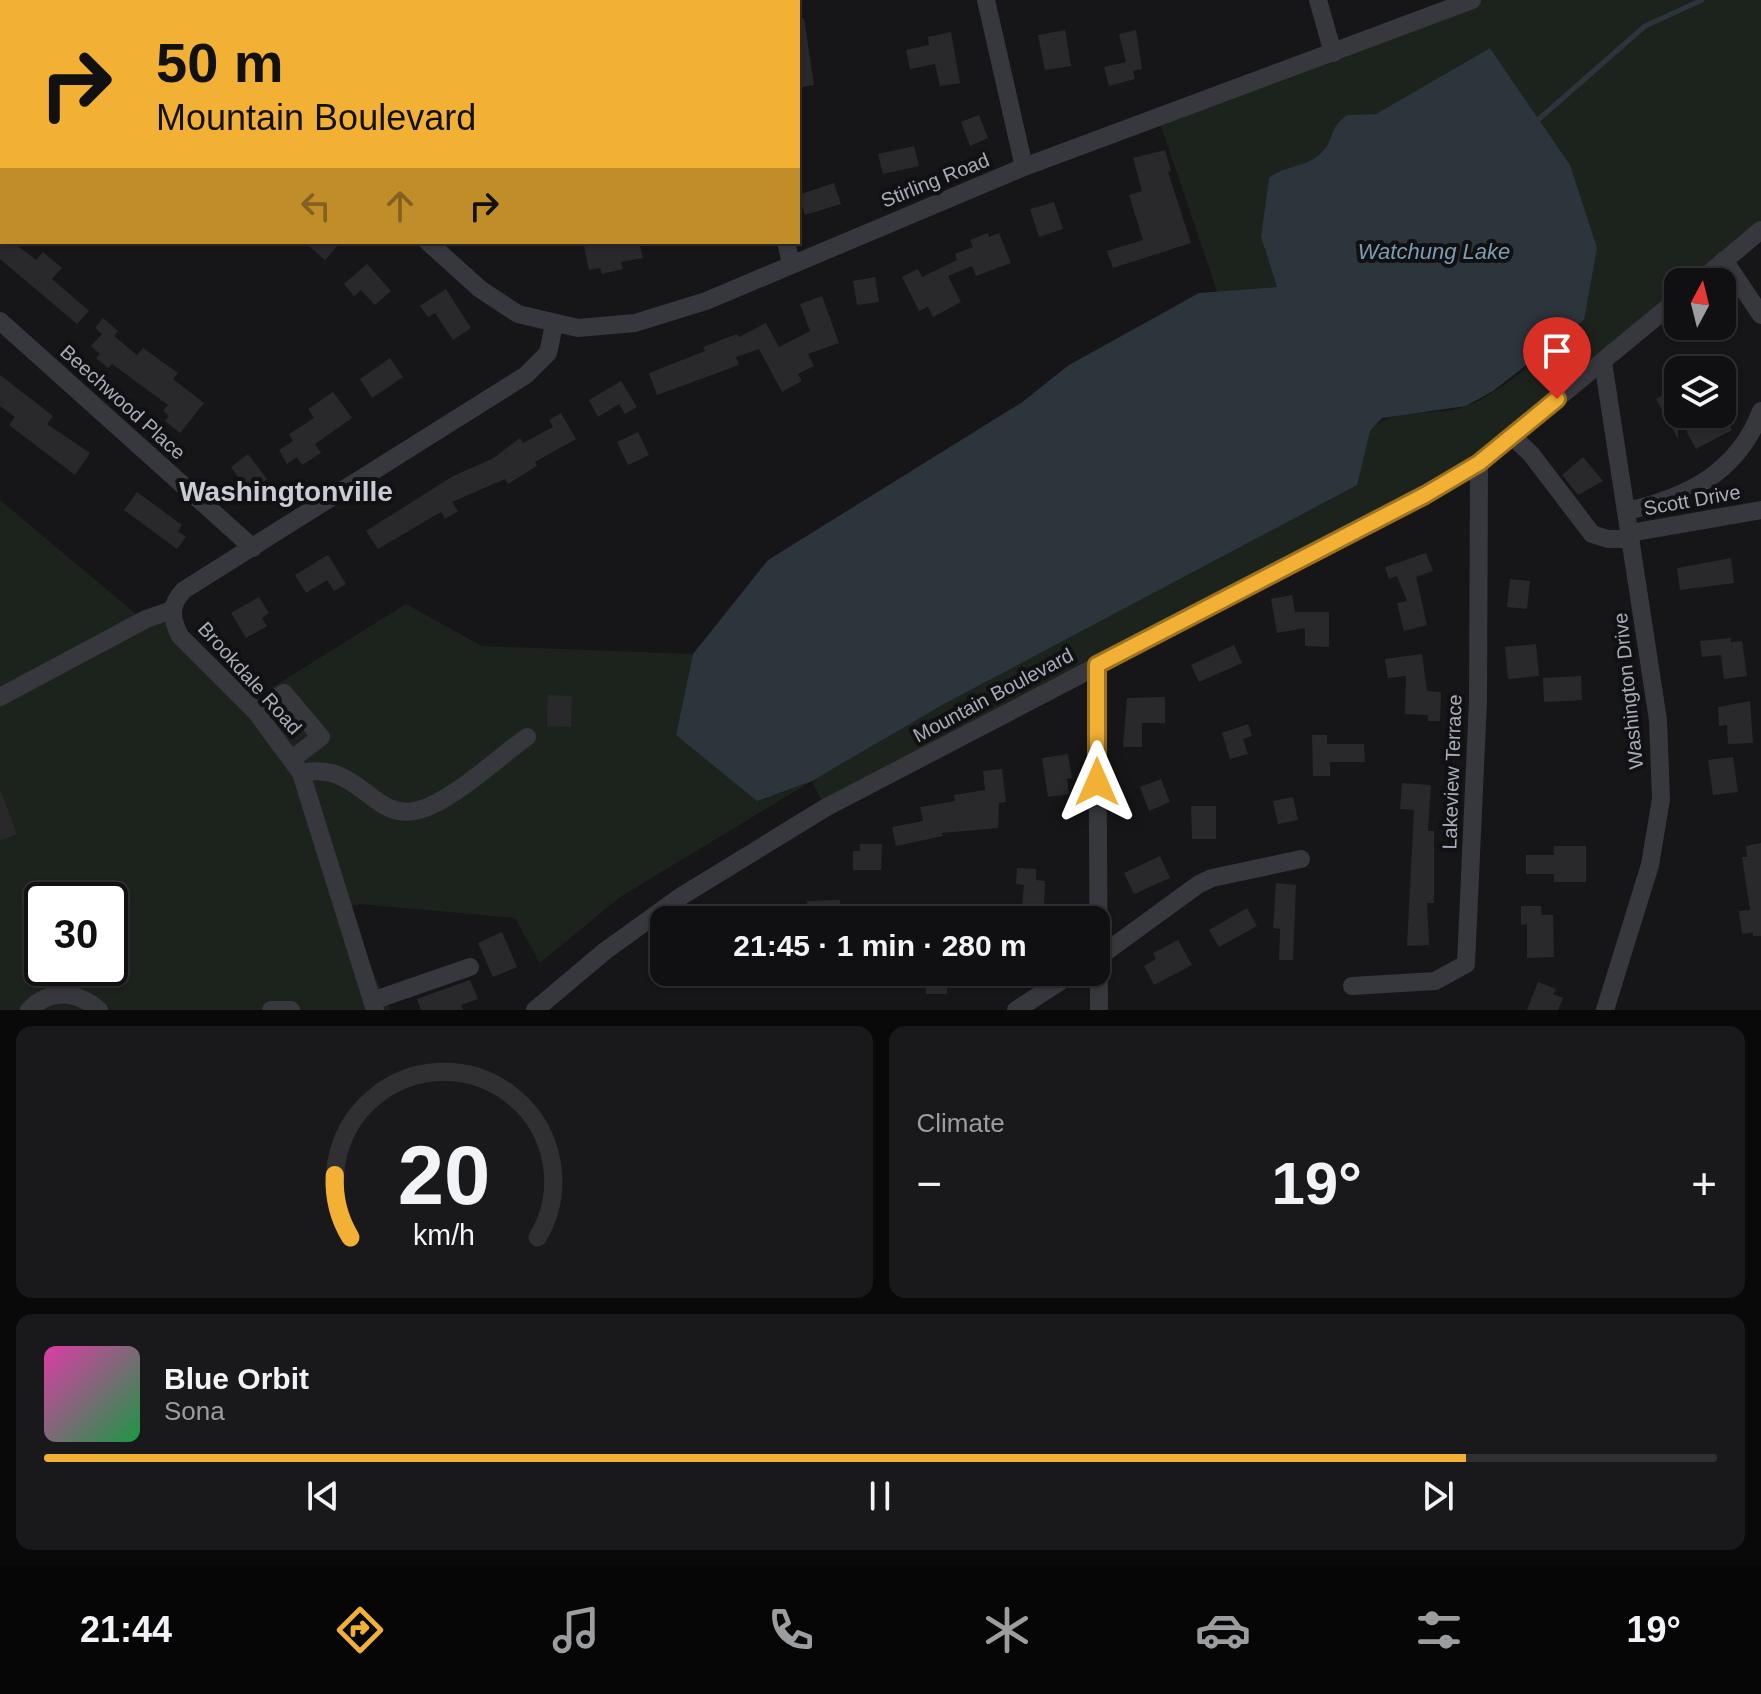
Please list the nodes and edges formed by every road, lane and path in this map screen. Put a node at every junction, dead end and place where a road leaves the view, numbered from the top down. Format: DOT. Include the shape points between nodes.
graph roads {
  1 [pos="986,0"];
  2 [pos="1318,0"];
  3 [pos="1472,0"];
  4 [pos="1333,53"];
  5 [pos="1024,167"];
  6 [pos="1761,230"];
  7 [pos="430,244"];
  8 [pos="786,244"];
  9 [pos="1724,260"];
  10 [pos="791,263"];
  11 [pos="1715,268"];
  12 [pos="1664,311"];
  13 [pos="1761,315"];
  14 [pos="0,321"];
  15 [pos="554,325"];
  16 [pos="1603,362"];
  17 [pos="1761,411"];
  18 [pos="1512,436"];
  19 [pos="1479,463"];
  20 [pos="1761,510"];
  21 [pos="1627,511"];
  22 [pos="1631,536"];
  23 [pos="253,548"];
  24 [pos="172,610"];
  25 [pos="1097,665"];
  26 [pos="0,697"];
  27 [pos="256,712"];
  28 [pos="527,737"];
  29 [pos="296,766"];
  30 [pos="1301,859"];
  31 [pos="1097,906"];
  32 [pos="1110,949"];
  33 [pos="470,967"];
  34 [pos="1053,986"];
  35 [pos="1098,986"];
  36 [pos="1352,986"];
  37 [pos="373,1006"];
  38 [pos="29,1010"];
  39 [pos="99,1010"];
  40 [pos="271,1010"];
  41 [pos="291,1010"];
  42 [pos="535,1010"];
  43 [pos="1016,1010"];
  44 [pos="1099,1010"];
  45 [pos="1605,1010"];
  1 -- 5 [label="street"];
  2 -- 4 [label="street"];
  3 -- 4 [label="street, Stirling Road"];
  4 -- 5 [label="street, Stirling Road"];
  5 -- 10 [label="street, Stirling Road"];
  6 -- 9 [label="street"];
  7 -- 15 [label="street, Stirling Road" via="501,304"];
  8 -- 10 [label="street"];
  9 -- 11 [label="street"];
  9 -- 13 [label="street"];
  10 -- 15 [label="street, Stirling Road" via="706,301 635,323"];
  12 -- 16 [label="street, Mountain Boulevard"];
  14 -- 23 [label="street, Beechwood Place"];
  15 -- 23 [label="street" via="548,353 526,375"];
  16 -- 18 [label="street, Mountain Boulevard"];
  16 -- 21 [label="street, Washington Drive"];
  17 -- 21 [label="street" via="1744,445 1711,479"];
  18 -- 19 [label="street, Mountain Boulevard"];
  18 -- 22 [label="street, Scott Drive" via="1592,534 1608,539"];
  19 -- 25 [label="street, Mountain Boulevard"];
  19 -- 36 [label="street, Lakeview Terrace" via="1478,701 1466,964 1435,981"];
  20 -- 22 [label="street, Scott Drive"];
  21 -- 22 [label="street, Washington Drive"];
  22 -- 45 [label="street, Washington Drive" via="1658,720 1661,799 1650,865"];
  23 -- 24 [label="street" via="184,590"];
  24 -- 26 [label="street"];
  24 -- 27 [label="street, Brookdale Road" via="180,636"];
  25 -- 31 [label="street"];
  25 -- 42 [label="street, Mountain Boulevard" via="811,816 680,897"];
  27 -- 29 [label="street, Brookdale Road"];
  27 -- 29 [label="street" via="284,693 321,737"];
  28 -- 29 [label="street" via="432,805 410,811 381,804 335,772"];
  29 -- 37 [label="street, Brookdale Road"];
  30 -- 32 [label="street" via="1199,884"];
  33 -- 37 [label="street"];
  34 -- 43 [label="street"];
  35 -- 44 [label="street"];
  38 -- 39 [label="street" via="39,1000 61,994 83,997"];
  40 -- 41 [label="street"];
}
